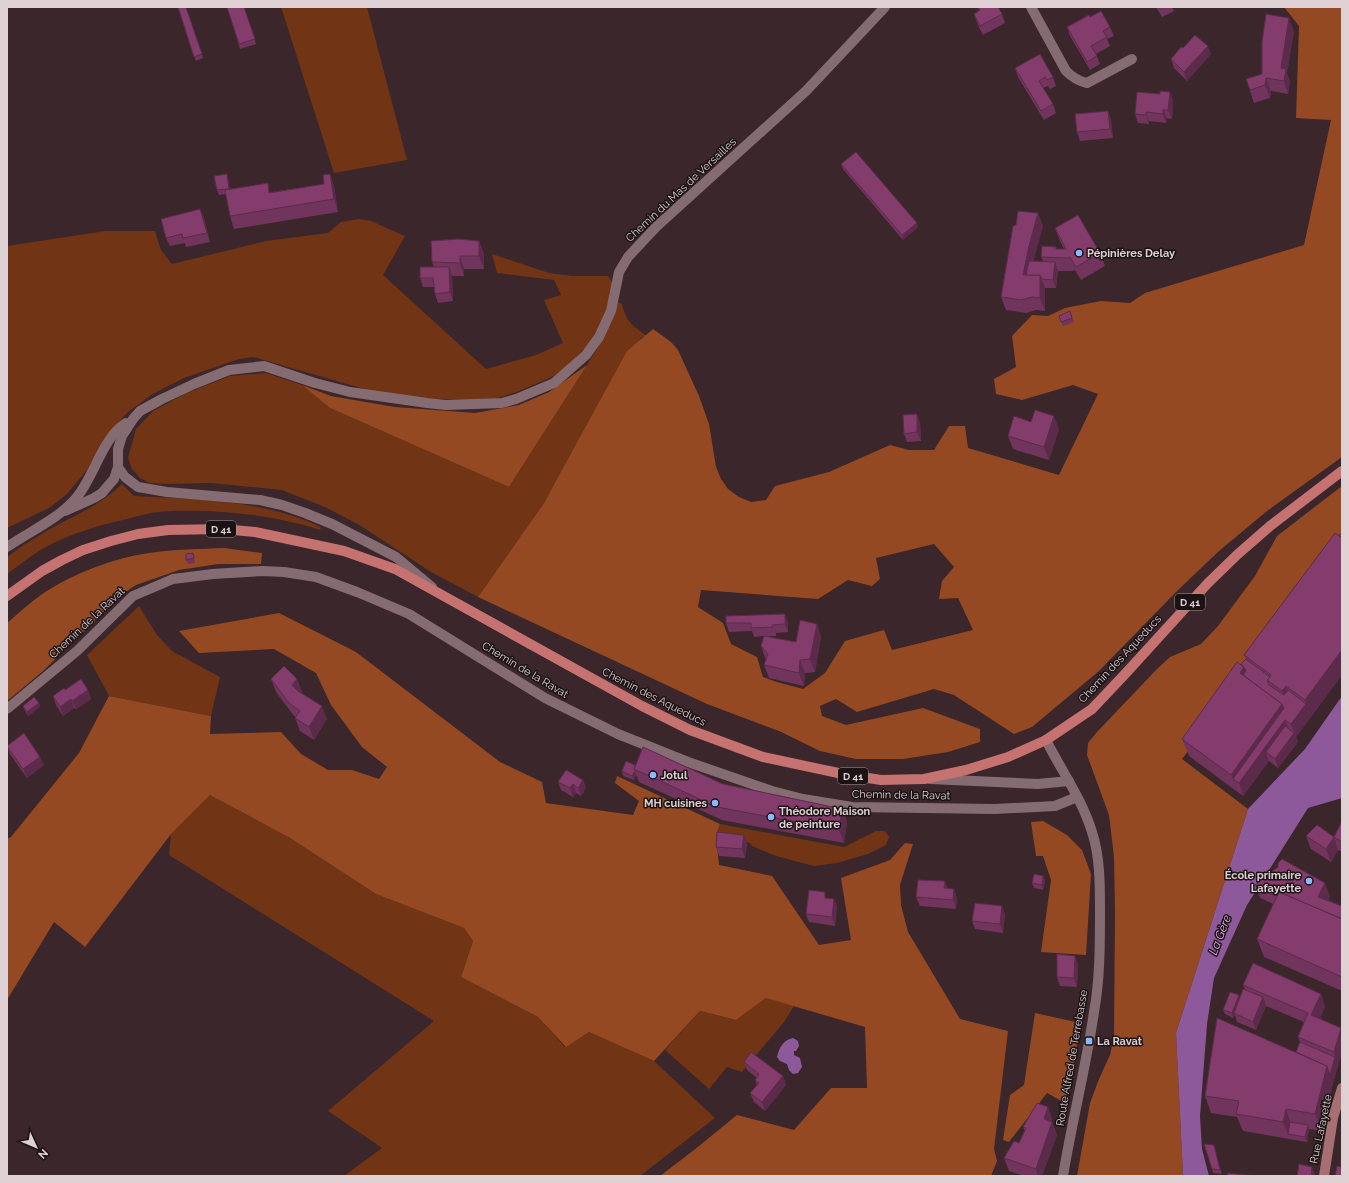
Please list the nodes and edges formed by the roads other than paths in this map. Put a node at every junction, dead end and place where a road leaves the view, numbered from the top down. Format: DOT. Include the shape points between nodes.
graph roads {
  1 [pos="885,7"];
  2 [pos="1031,7"];
  3 [pos="1132,59"];
  4 [pos="133,418"];
  5 [pos="118,467"];
  6 [pos="1342,471"];
  7 [pos="65,511"];
  8 [pos="7,547"];
  9 [pos="439,593"];
  10 [pos="7,596"];
  11 [pos="7,709"];
  12 [pos="1046,740"];
  13 [pos="924,779"];
  14 [pos="1069,781"];
  15 [pos="1077,797"];
  16 [pos="1342,1088"];
  17 [pos="1063,1176"];
  18 [pos="1324,1176"];
  1 -- 4 [label="street, Chemin du Mas de Versailles" via="806,91 656,227 628,257 619,272 611,311 599,337 586,355 554,383 502,403 446,405 350,392 264,366 229,370 162,399"];
  2 -- 3 [label="street" via="1072,78 1087,83"];
  4 -- 5 [label="street, Chemin du Mas de Versailles" via="122,436 118,449"];
  4 -- 7 [label="street" via="113,435 88,482"];
  5 -- 7 [label="street, Chemin du Mas de Versailles" via="114,479 102,493"];
  5 -- 9 [label="street" via="124,477 138,487 260,500 305,513 396,557"];
  6 -- 12 [label="main road, Chemin des Aqueducs / D 41" via="1238,554 1208,582 1092,709"];
  7 -- 8 [label="street"];
  9 -- 10 [label="main road, Chemin des Aqueducs / D 41" via="395,569 344,551 255,532 195,528 138,534 83,550 42,571"];
  9 -- 13 [label="main road, Chemin des Aqueducs / D 41" via="596,681 690,730 763,757 843,774 881,780"];
  11 -- 15 [label="street, Chemin de la Ravat" via="77,651 133,596 173,579 220,573 284,572 316,577 409,614 545,698 612,731 688,762 772,791 852,807 1010,808 1055,806"];
  12 -- 13 [label="main road, Chemin des Aqueducs / D 41" via="1008,757"];
  12 -- 14 [label="street, Route Alfred de Terrebasse"];
  13 -- 14 [label="street" via="1038,784"];
  14 -- 15 [label="street, Route Alfred de Terrebasse"];
  15 -- 17 [label="street, Route Alfred de Terrebasse" via="1096,846 1100,936 1094,1011"];
  16 -- 18 [label="main road, Rue Lafayette" via="1333,1118"];
}
